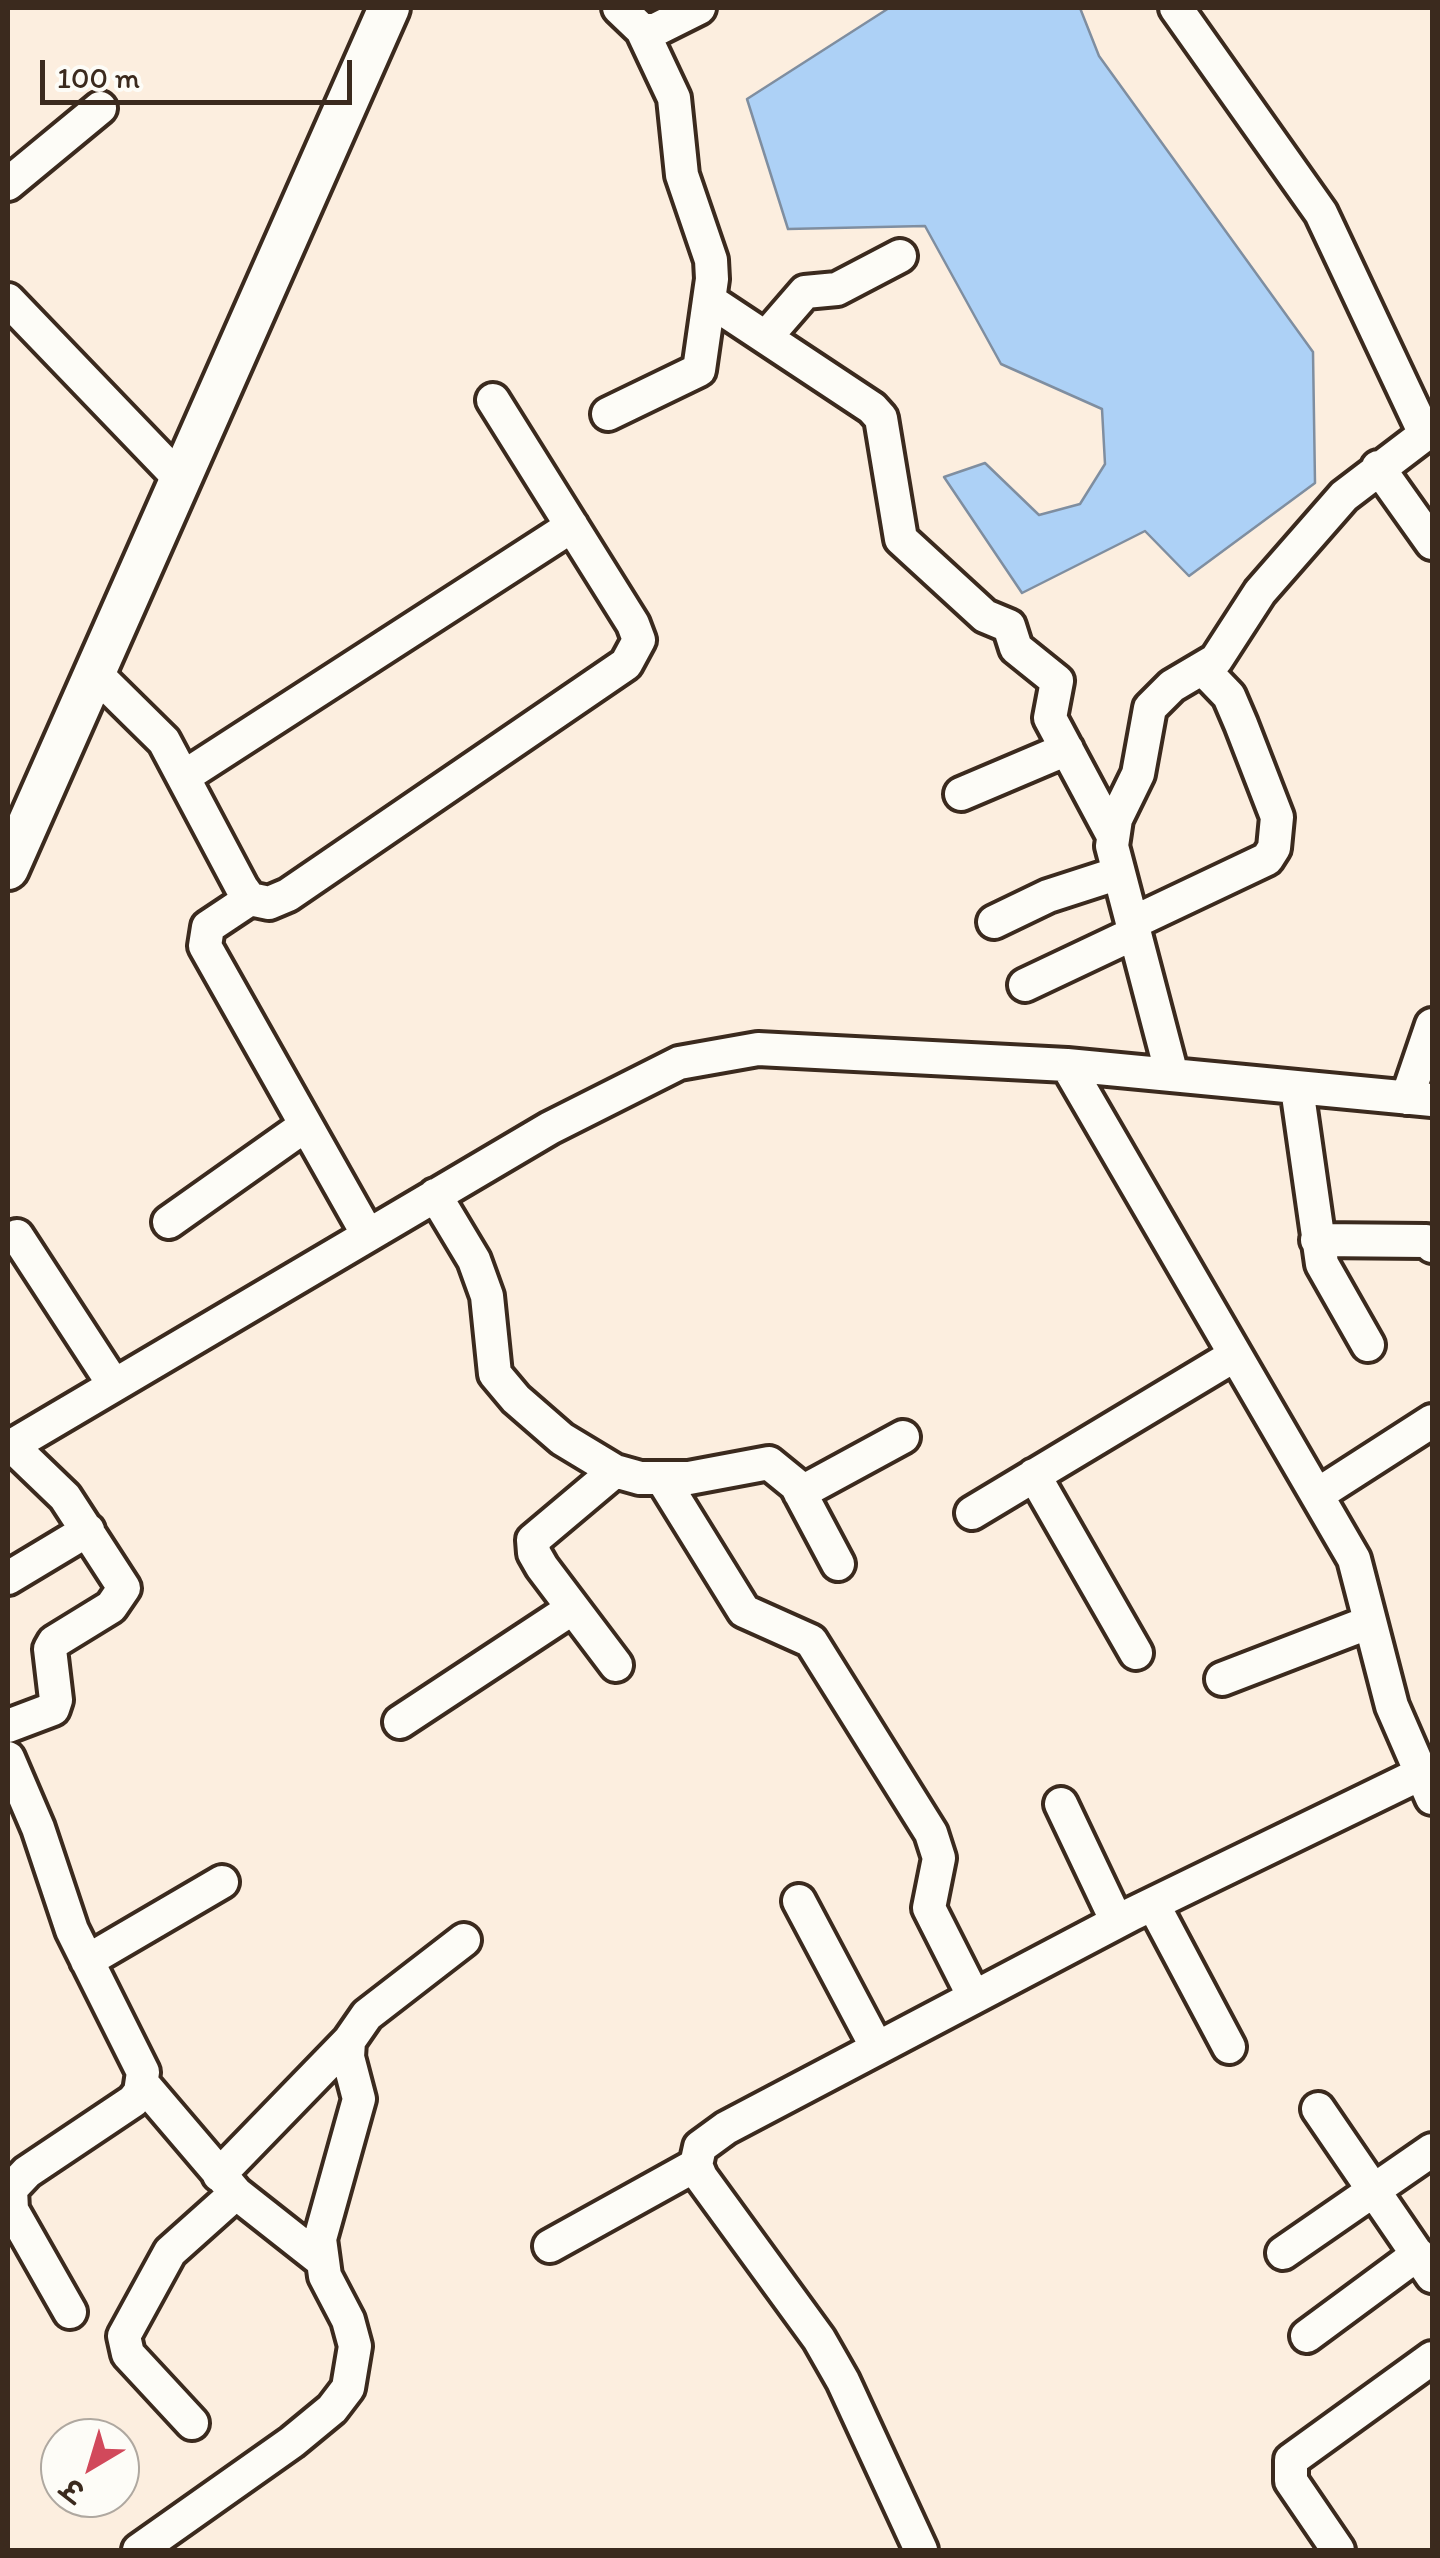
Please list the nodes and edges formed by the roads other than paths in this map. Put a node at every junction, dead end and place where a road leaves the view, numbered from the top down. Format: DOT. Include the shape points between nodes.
graph roads {
  1 [pos="388,8"];
  2 [pos="699,8"];
  3 [pos="1176,8"];
  4 [pos="630,19"];
  5 [pos="100,108"];
  6 [pos="8,184"];
  7 [pos="900,256"];
  8 [pos="8,300"];
  9 [pos="709,300"];
  10 [pos="766,337"];
  11 [pos="493,400"];
  12 [pos="608,414"];
  13 [pos="1429,432"];
  14 [pos="1378,467"];
  15 [pos="181,480"];
  16 [pos="572,526"];
  17 [pos="1432,543"];
  18 [pos="1204,670"];
  19 [pos="96,674"];
  20 [pos="1067,750"];
  21 [pos="185,776"];
  22 [pos="962,794"];
  23 [pos="1112,834"];
  24 [pos="8,870"];
  25 [pos="1119,873"];
  26 [pos="250,899"];
  27 [pos="994,922"];
  28 [pos="1134,928"];
  29 [pos="1025,985"];
  30 [pos="1432,1025"];
  31 [pos="1067,1065"];
  32 [pos="1172,1075"];
  33 [pos="1297,1088"];
  34 [pos="1420,1099"];
  35 [pos="306,1125"];
  36 [pos="435,1196"];
  37 [pos="169,1222"];
  38 [pos="368,1235"];
  39 [pos="17,1236"];
  40 [pos="1317,1240"];
  41 [pos="1432,1246"];
  42 [pos="1368,1345"];
  43 [pos="1235,1354"];
  44 [pos="114,1386"];
  45 [pos="1431,1426"];
  46 [pos="903,1437"];
  47 [pos="10,1447"];
  48 [pos="616,1471"];
  49 [pos="1034,1476"];
  50 [pos="663,1480"];
  51 [pos="800,1494"];
  52 [pos="1316,1494"];
  53 [pos="972,1513"];
  54 [pos="88,1530"];
  55 [pos="838,1564"];
  56 [pos="8,1578"];
  57 [pos="573,1608"];
  58 [pos="1370,1622"];
  59 [pos="1136,1653"];
  60 [pos="616,1665"];
  61 [pos="1222,1679"];
  62 [pos="400,1722"];
  63 [pos="8,1726"];
  64 [pos="8,1758"];
  65 [pos="1427,1786"];
  66 [pos="1061,1804"];
  67 [pos="222,1882"];
  68 [pos="799,1901"];
  69 [pos="1153,1904"];
  70 [pos="1117,1922"];
  71 [pos="464,1940"];
  72 [pos="87,1961"];
  73 [pos="974,1997"];
  74 [pos="350,2041"];
  75 [pos="1229,2047"];
  76 [pos="877,2048"];
  77 [pos="142,2084"];
  78 [pos="1318,2110"];
  79 [pos="1432,2150"];
  80 [pos="696,2165"];
  81 [pos="228,2184"];
  82 [pos="9,2187"];
  83 [pos="1374,2192"];
  84 [pos="550,2246"];
  85 [pos="1283,2252"];
  86 [pos="320,2260"];
  87 [pos="1425,2265"];
  88 [pos="70,2312"];
  89 [pos="1308,2336"];
  90 [pos="1432,2358"];
  91 [pos="192,2423"];
  92 [pos="139,2550"];
  93 [pos="922,2550"];
  94 [pos="1338,2550"];
  1 -- 15 [label="main road"];
  2 -- 4 [label="street" via="655,30"];
  3 -- 13 [label="street" via="1321,213"];
  4 -- 9 [label="street" via="674,98 682,175 712,260"];
  5 -- 6 [label="street"];
  7 -- 10 [label="street" via="836,289 805,292"];
  8 -- 15 [label="street"];
  9 -- 10 [label="street"];
  9 -- 12 [label="street" via="699,370"];
  10 -- 20 [label="street" via="880,418 901,539 985,616 1009,626 1016,648 1057,680 1050,718"];
  11 -- 16 [label="street"];
  13 -- 14 [label="street"];
  14 -- 17 [label="street"];
  14 -- 18 [label="street" via="1273,575"];
  15 -- 19 [label="main road"];
  16 -- 21 [label="street"];
  16 -- 26 [label="street" via="640,640 626,664 288,895 269,904"];
  18 -- 23 [label="street" via="1172,686 1150,708 1138,774"];
  18 -- 28 [label="street" via="1229,696 1241,724 1277,818 1274,848 1267,859"];
  19 -- 21 [label="street" via="152,728"];
  19 -- 24 [label="main road"];
  20 -- 22 [label="street"];
  20 -- 23 [label="street"];
  21 -- 26 [label="street"];
  23 -- 25 [label="street"];
  25 -- 27 [label="street"];
  25 -- 28 [label="street"];
  26 -- 35 [label="street" via="208,927 205,946"];
  28 -- 29 [label="street"];
  28 -- 32 [label="street"];
  30 -- 34 [label="street"];
  31 -- 32 [label="street"];
  31 -- 36 [label="street" via="758,1048 720,1054 679,1063"];
  31 -- 43 [label="street"];
  32 -- 33 [label="street"];
  33 -- 34 [label="street"];
  33 -- 40 [label="street"];
  35 -- 37 [label="street"];
  35 -- 38 [label="street"];
  36 -- 38 [label="street"];
  36 -- 48 [label="street" via="482,1280 495,1374 540,1421"];
  38 -- 44 [label="street"];
  39 -- 44 [label="street"];
  40 -- 41 [label="street"];
  40 -- 42 [label="street" via="1327,1277"];
  43 -- 49 [label="street"];
  43 -- 52 [label="street"];
  44 -- 47 [label="street"];
  45 -- 52 [label="street"];
  46 -- 51 [label="street"];
  47 -- 54 [label="street" via="65,1497"];
  48 -- 50 [label="street"];
  48 -- 57 [label="street" via="533,1540 534,1553"];
  49 -- 53 [label="street"];
  49 -- 59 [label="street"];
  50 -- 51 [label="street" via="769,1463"];
  50 -- 73 [label="street" via="744,1612 811,1641 931,1833 939,1858 929,1908"];
  51 -- 55 [label="street"];
  52 -- 58 [label="street" via="1354,1559"];
  54 -- 56 [label="street"];
  54 -- 63 [label="street" via="122,1581 122,1595 54,1642 52,1709"];
  57 -- 60 [label="street"];
  57 -- 62 [label="street"];
  58 -- 61 [label="street"];
  58 -- 65 [label="street" via="1392,1706"];
  64 -- 72 [label="street"];
  65 -- 69 [label="street"];
  66 -- 70 [label="street"];
  67 -- 72 [label="street"];
  68 -- 76 [label="street"];
  69 -- 70 [label="street"];
  69 -- 75 [label="street"];
  70 -- 73 [label="street"];
  71 -- 74 [label="street" via="367,2015"];
  72 -- 77 [label="street" via="140,2062"];
  73 -- 76 [label="street"];
  74 -- 81 [label="street"];
  74 -- 86 [label="street" via="360,2099 320,2239"];
  76 -- 80 [label="street" via="709,2138"];
  77 -- 81 [label="street"];
  77 -- 82 [label="street" via="132,2100"];
  78 -- 83 [label="street"];
  79 -- 83 [label="street"];
  80 -- 84 [label="street"];
  80 -- 93 [label="street" via="830,2358"];
  81 -- 86 [label="street"];
  81 -- 91 [label="street" via="170,2252 124,2336 128,2354"];
  82 -- 88 [label="street" via="12,2210"];
  83 -- 85 [label="street"];
  83 -- 87 [label="street"];
  86 -- 92 [label="street" via="356,2346 348,2388 292,2442"];
  87 -- 89 [label="street"];
  90 -- 94 [label="street" via="1290,2460 1292,2481"];
}
